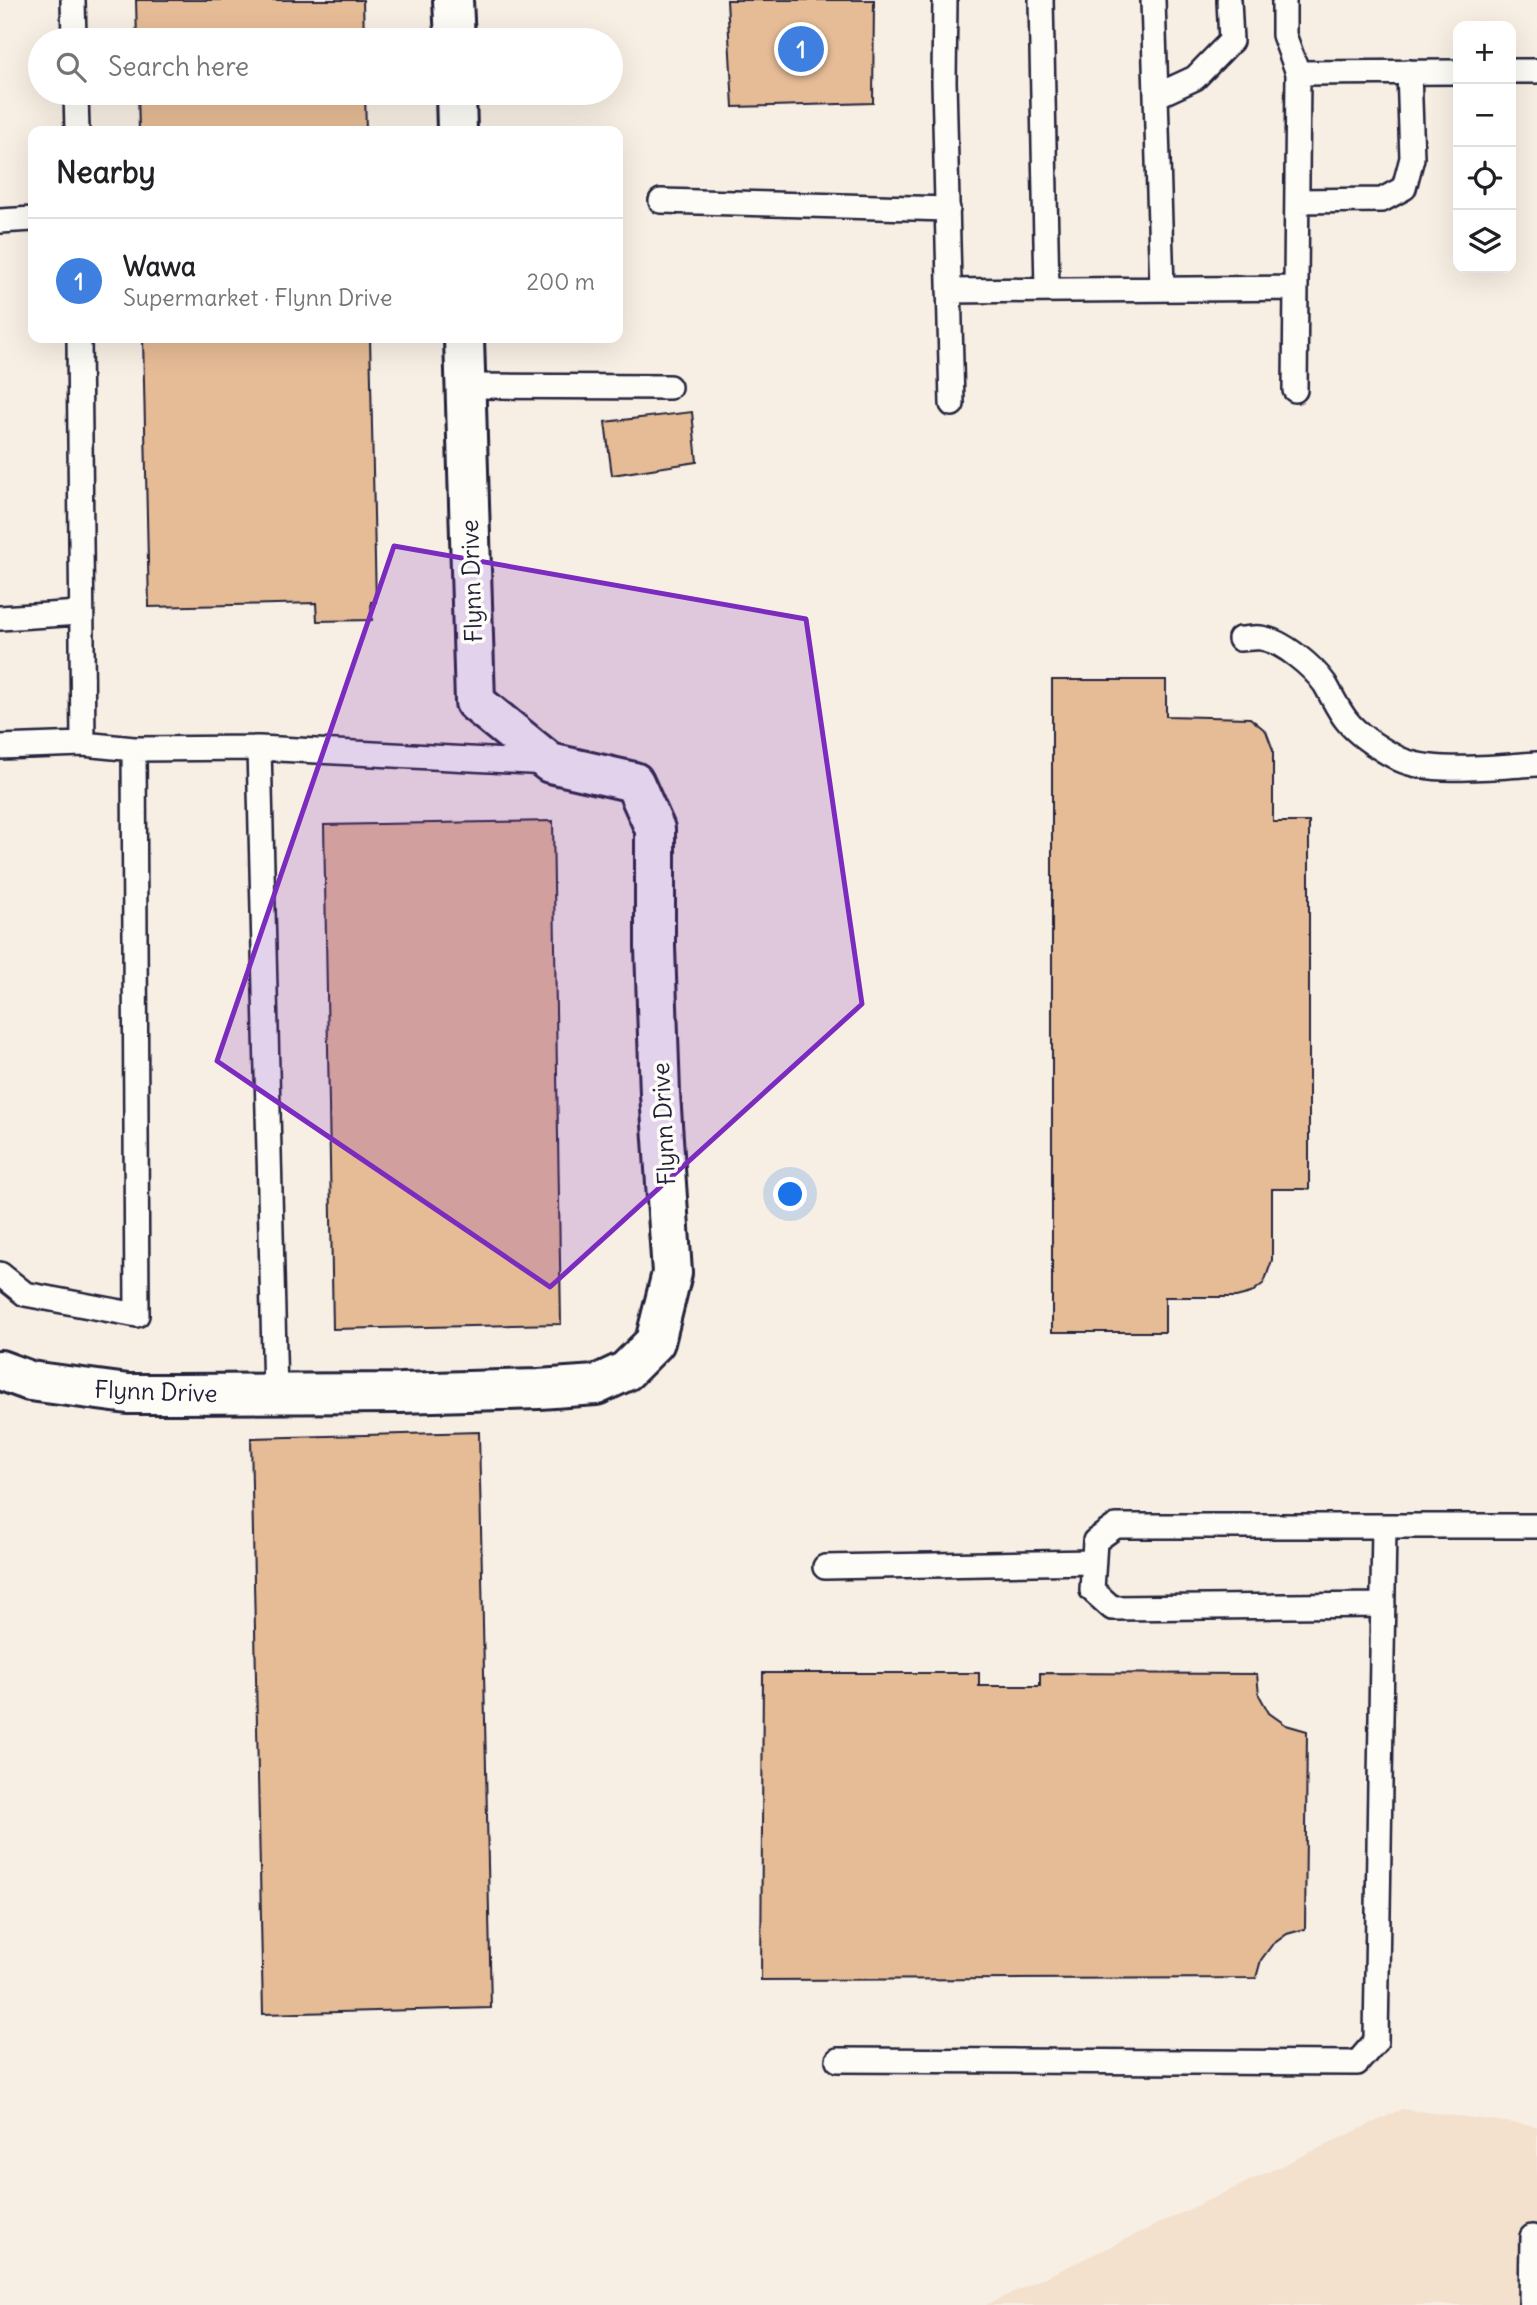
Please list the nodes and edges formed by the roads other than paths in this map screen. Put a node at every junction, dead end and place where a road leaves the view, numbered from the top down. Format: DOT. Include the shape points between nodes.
graph roads {
  1 [pos="73,0"];
  2 [pos="453,0"];
  3 [pos="945,0"];
  4 [pos="1041,0"];
  5 [pos="1153,0"];
  6 [pos="1229,0"];
  7 [pos="1284,0"];
  8 [pos="74,28"];
  9 [pos="454,28"];
  10 [pos="1516,71"];
  11 [pos="1537,71"];
  12 [pos="1409,72"];
  13 [pos="1453,72"];
  14 [pos="1298,74"];
  15 [pos="1156,96"];
  16 [pos="76,105"];
  17 [pos="456,105"];
  18 [pos="76,126"];
  19 [pos="457,126"];
  20 [pos="661,201"];
  21 [pos="1297,201"];
  22 [pos="947,209"];
  23 [pos="28,219"];
  24 [pos="0,221"];
  25 [pos="1163,288"];
  26 [pos="1296,288"];
  27 [pos="1047,290"];
  28 [pos="949,291"];
  29 [pos="79,343"];
  30 [pos="464,343"];
  31 [pos="466,386"];
  32 [pos="668,387"];
  33 [pos="1295,390"];
  34 [pos="952,404"];
  35 [pos="80,613"];
  36 [pos="0,618"];
  37 [pos="1240,639"];
  38 [pos="83,744"];
  39 [pos="0,747"];
  40 [pos="259,747"];
  41 [pos="134,749"];
  42 [pos="550,763"];
  43 [pos="1537,764"];
  44 [pos="0,1274"];
  45 [pos="0,1370"];
  46 [pos="275,1394"];
  47 [pos="1384,1526"];
  48 [pos="1537,1526"];
  49 [pos="1093,1562"];
  50 [pos="825,1567"];
  51 [pos="1383,1605"];
  52 [pos="838,2060"];
  53 [pos="1532,2237"];
  54 [pos="1531,2305"];
  1 -- 8 [label="lane"];
  2 -- 9 [label="street"];
  3 -- 22 [label="lane"];
  4 -- 27 [label="lane"];
  5 -- 15 [label="lane"];
  6 -- 15 [label="lane" via="1231,41 1195,78"];
  7 -- 14 [label="lane" via="1284,36"];
  10 -- 11 [label="lane"];
  12 -- 13 [label="lane"];
  12 -- 14 [label="lane"];
  12 -- 21 [label="lane" via="1412,158 1404,188 1382,200"];
  14 -- 21 [label="lane"];
  15 -- 25 [label="lane"];
  16 -- 18 [label="lane"];
  17 -- 19 [label="street"];
  20 -- 22 [label="lane"];
  21 -- 26 [label="lane"];
  22 -- 28 [label="lane"];
  23 -- 24 [label="lane"];
  25 -- 26 [label="lane"];
  25 -- 27 [label="lane"];
  26 -- 33 [label="lane"];
  27 -- 28 [label="lane"];
  28 -- 34 [label="lane"];
  29 -- 35 [label="lane"];
  30 -- 31 [label="street, Flynn Drive"];
  31 -- 32 [label="lane"];
  31 -- 42 [label="street, Flynn Drive" via="475,702"];
  35 -- 36 [label="lane"];
  35 -- 38 [label="lane"];
  37 -- 43 [label="lane" via="1262,638 1304,661 1347,721 1398,758 1443,768"];
  38 -- 39 [label="lane"];
  38 -- 41 [label="lane"];
  40 -- 41 [label="lane"];
  40 -- 42 [label="lane"];
  40 -- 46 [label="lane"];
  41 -- 44 [label="lane" via="137,1315 25,1294"];
  42 -- 46 [label="street, Flynn Drive" via="634,782 655,829 660,1081 672,1273 655,1342 626,1371 596,1385"];
  45 -- 46 [label="street, Flynn Drive" via="30,1381 128,1394"];
  47 -- 48 [label="lane"];
  47 -- 49 [label="lane" via="1116,1526 1094,1541"];
  47 -- 51 [label="lane"];
  49 -- 50 [label="lane"];
  49 -- 51 [label="lane" via="1092,1590 1112,1608"];
  51 -- 52 [label="lane" via="1376,2041 1357,2063"];
  53 -- 54 [label="lane"];
}
